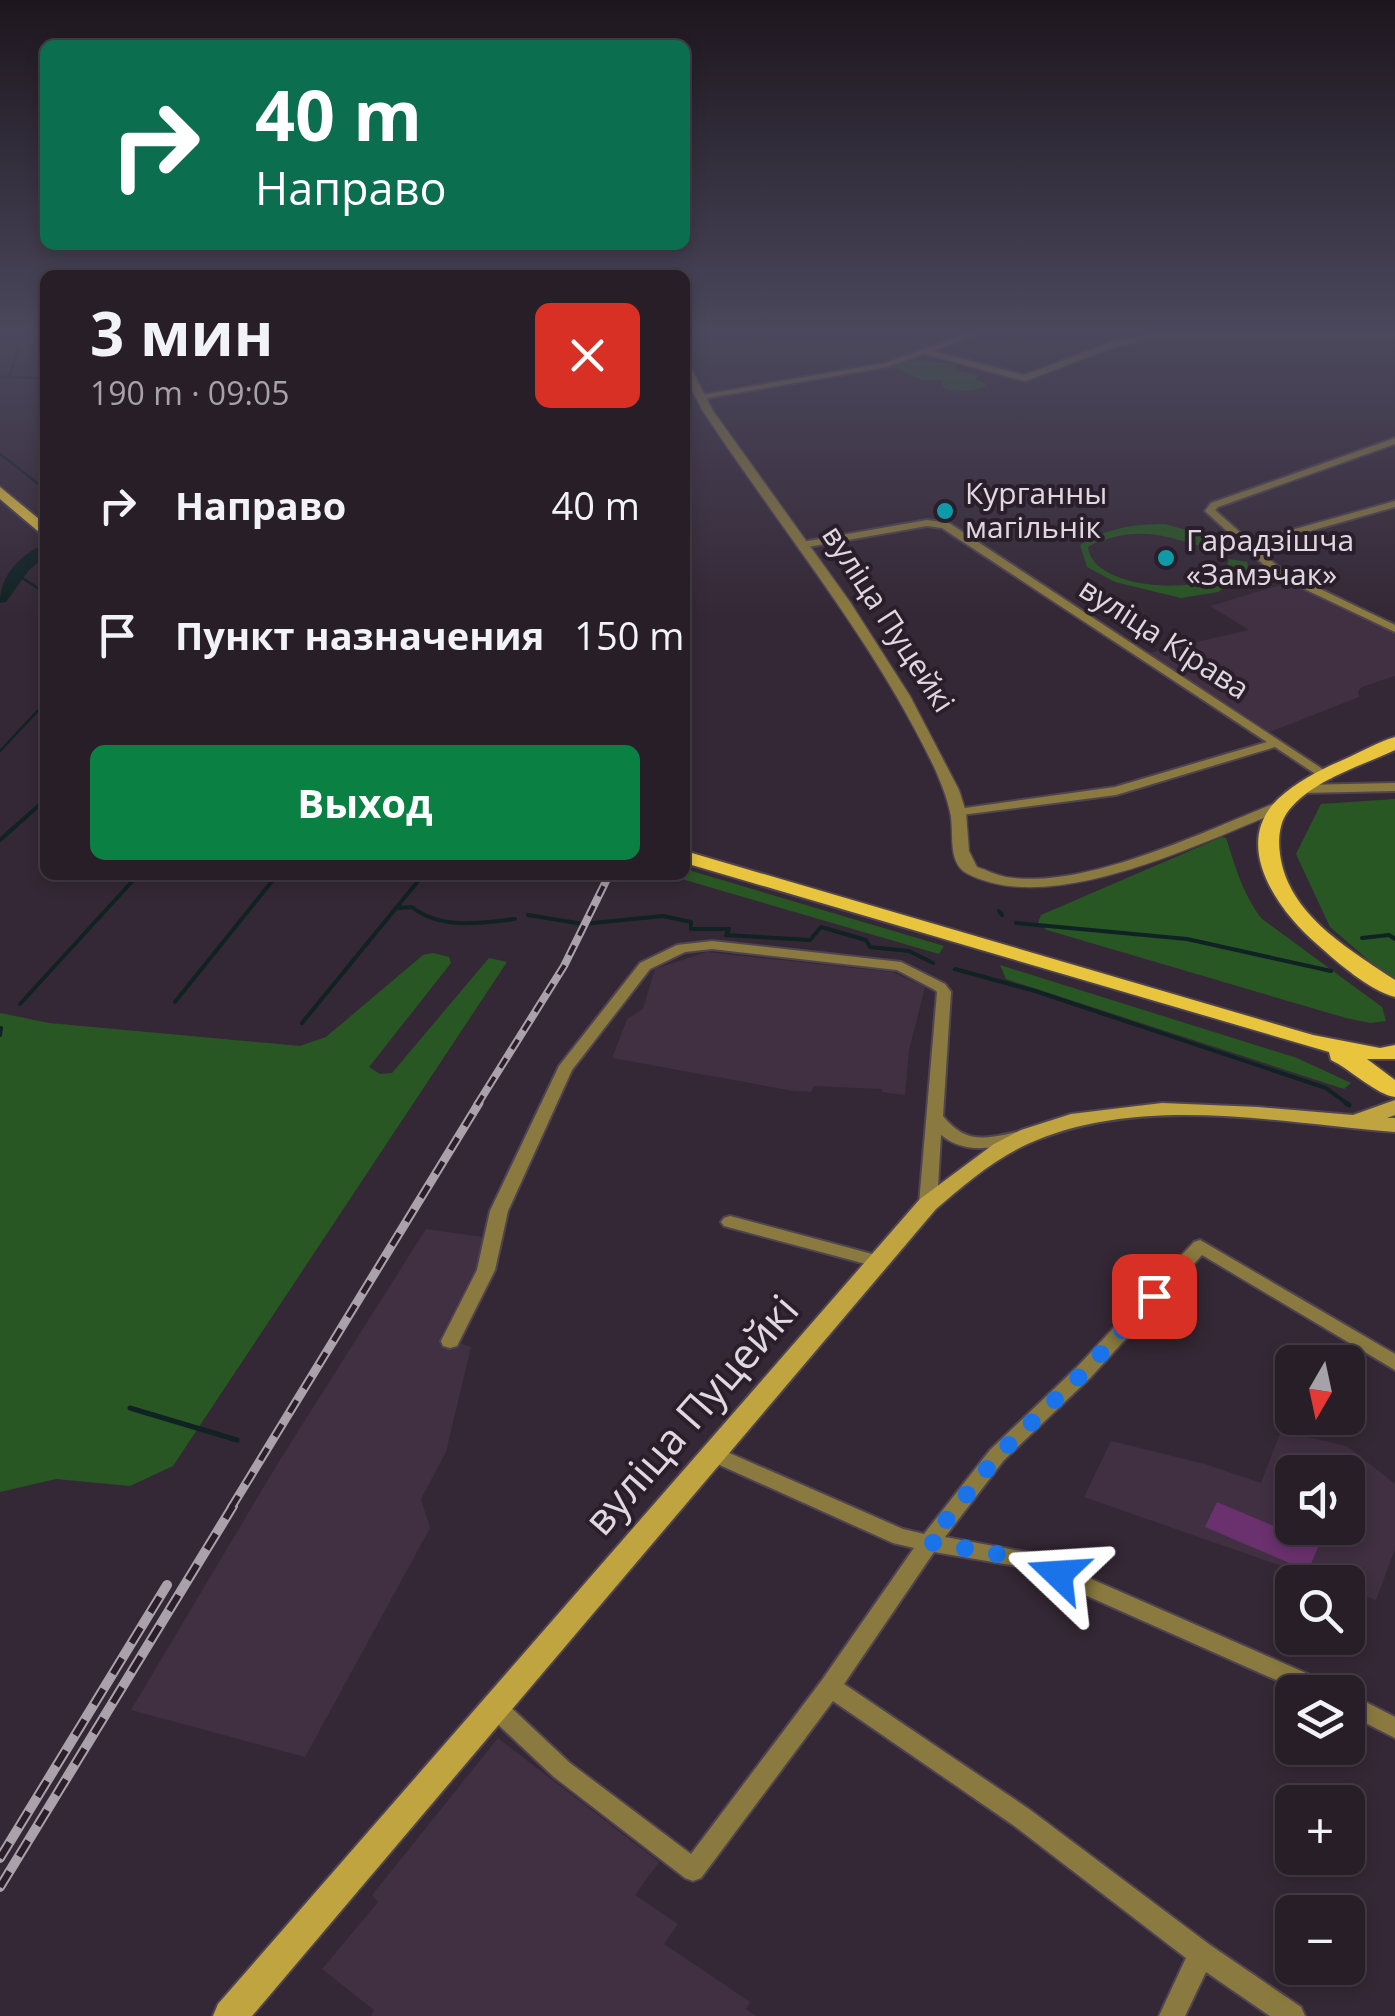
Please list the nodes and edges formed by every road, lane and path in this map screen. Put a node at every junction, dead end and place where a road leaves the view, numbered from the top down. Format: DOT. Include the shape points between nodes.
graph roads {
  1 [pos="721,427"];
  2 [pos="1395,441"];
  3 [pos="0,490"];
  4 [pos="1395,504"];
  5 [pos="40,527"];
  6 [pos="802,545"];
  7 [pos="1253,551"];
  8 [pos="1395,629"];
  9 [pos="1276,742"];
  10 [pos="1395,744"];
  11 [pos="1327,776"];
  12 [pos="1395,786"];
  13 [pos="1302,789"];
  14 [pos="1282,805"];
  15 [pos="958,812"];
  16 [pos="690,857"];
  17 [pos="1395,990"];
  18 [pos="1309,1041"];
  19 [pos="1395,1054"];
  20 [pos="1394,1097"];
  21 [pos="936,1118"];
  22 [pos="1345,1122"];
  23 [pos="1395,1125"];
  24 [pos="1032,1134"];
  25 [pos="928,1204"];
  26 [pos="730,1222"];
  27 [pos="881,1262"];
  28 [pos="450,1341"];
  29 [pos="1395,1363"];
  30 [pos="712,1453"];
  31 [pos="929,1542"];
  32 [pos="1287,1675"];
  33 [pos="830,1687"];
  34 [pos="496,1708"];
  35 [pos="1365,1712"];
  36 [pos="1395,1728"];
  37 [pos="1201,1954"];
  38 [pos="230,2016"];
  39 [pos="1172,2016"];
  40 [pos="1292,2016"];
  1 -- 6 [label="street, вуліца Пуцейкі"];
  2 -- 7 [label="street" via="1214,505 1210,511"];
  3 -- 5 [label="main road"];
  4 -- 7 [label="street" via="1260,542"];
  6 -- 9 [label="street, вуліца Кірава" via="945,525"];
  6 -- 15 [label="street, вуліца Пуцейкі" via="908,704"];
  7 -- 8 [label="street" via="1280,572"];
  9 -- 11 [label="street, вуліца Кірава"];
  9 -- 15 [label="street, вуліца Кірава" via="1116,791"];
  10 -- 11 [label="main road"];
  11 -- 13 [label="main road"];
  12 -- 13 [label="street"];
  13 -- 14 [label="main road"];
  14 -- 15 [label="street, вуліца Пуцейкі" via="1102,874 1045,882 970,870"];
  14 -- 17 [label="main road" via="1269,852 1287,901 1321,936"];
  16 -- 18 [label="main road"];
  18 -- 19 [label="main road"];
  18 -- 20 [label="main road" via="1364,1067"];
  19 -- 20 [label="main road" via="1389,1068"];
  20 -- 22 [label="main road, вуліца Пуцейкі" via="1374,1117"];
  21 -- 24 [label="street" via="946,1134 965,1143"];
  21 -- 25 [label="street"];
  21 -- 28 [label="street" via="944,992 926,976 900,966 712,945 661,955 645,966 565,1068 499,1212 486,1270"];
  22 -- 23 [label="main road, вуліца Пуцейкі"];
  22 -- 24 [label="main road, вуліца Пуцейкі" via="1121,1113"];
  24 -- 25 [label="main road, вуліца Пуцейкі" via="981,1162"];
  25 -- 27 [label="main road, вуліца Пуцейкі"];
  26 -- 27 [label="street"];
  27 -- 30 [label="main road, вуліца Пуцейкі"];
  29 -- 31 [label="street" via="1200,1246 998,1455"];
  30 -- 31 [label="street" via="900,1537"];
  30 -- 34 [label="main road, вуліца Пуцейкі"];
  31 -- 32 [label="street" via="1025,1559"];
  31 -- 33 [label="street"];
  33 -- 34 [label="street" via="693,1870 562,1770"];
  33 -- 37 [label="street" via="1021,1817"];
  34 -- 38 [label="main road, вуліца Пуцейкі"];
  35 -- 36 [label="street"];
  37 -- 39 [label="street"];
  37 -- 40 [label="street"];
}
